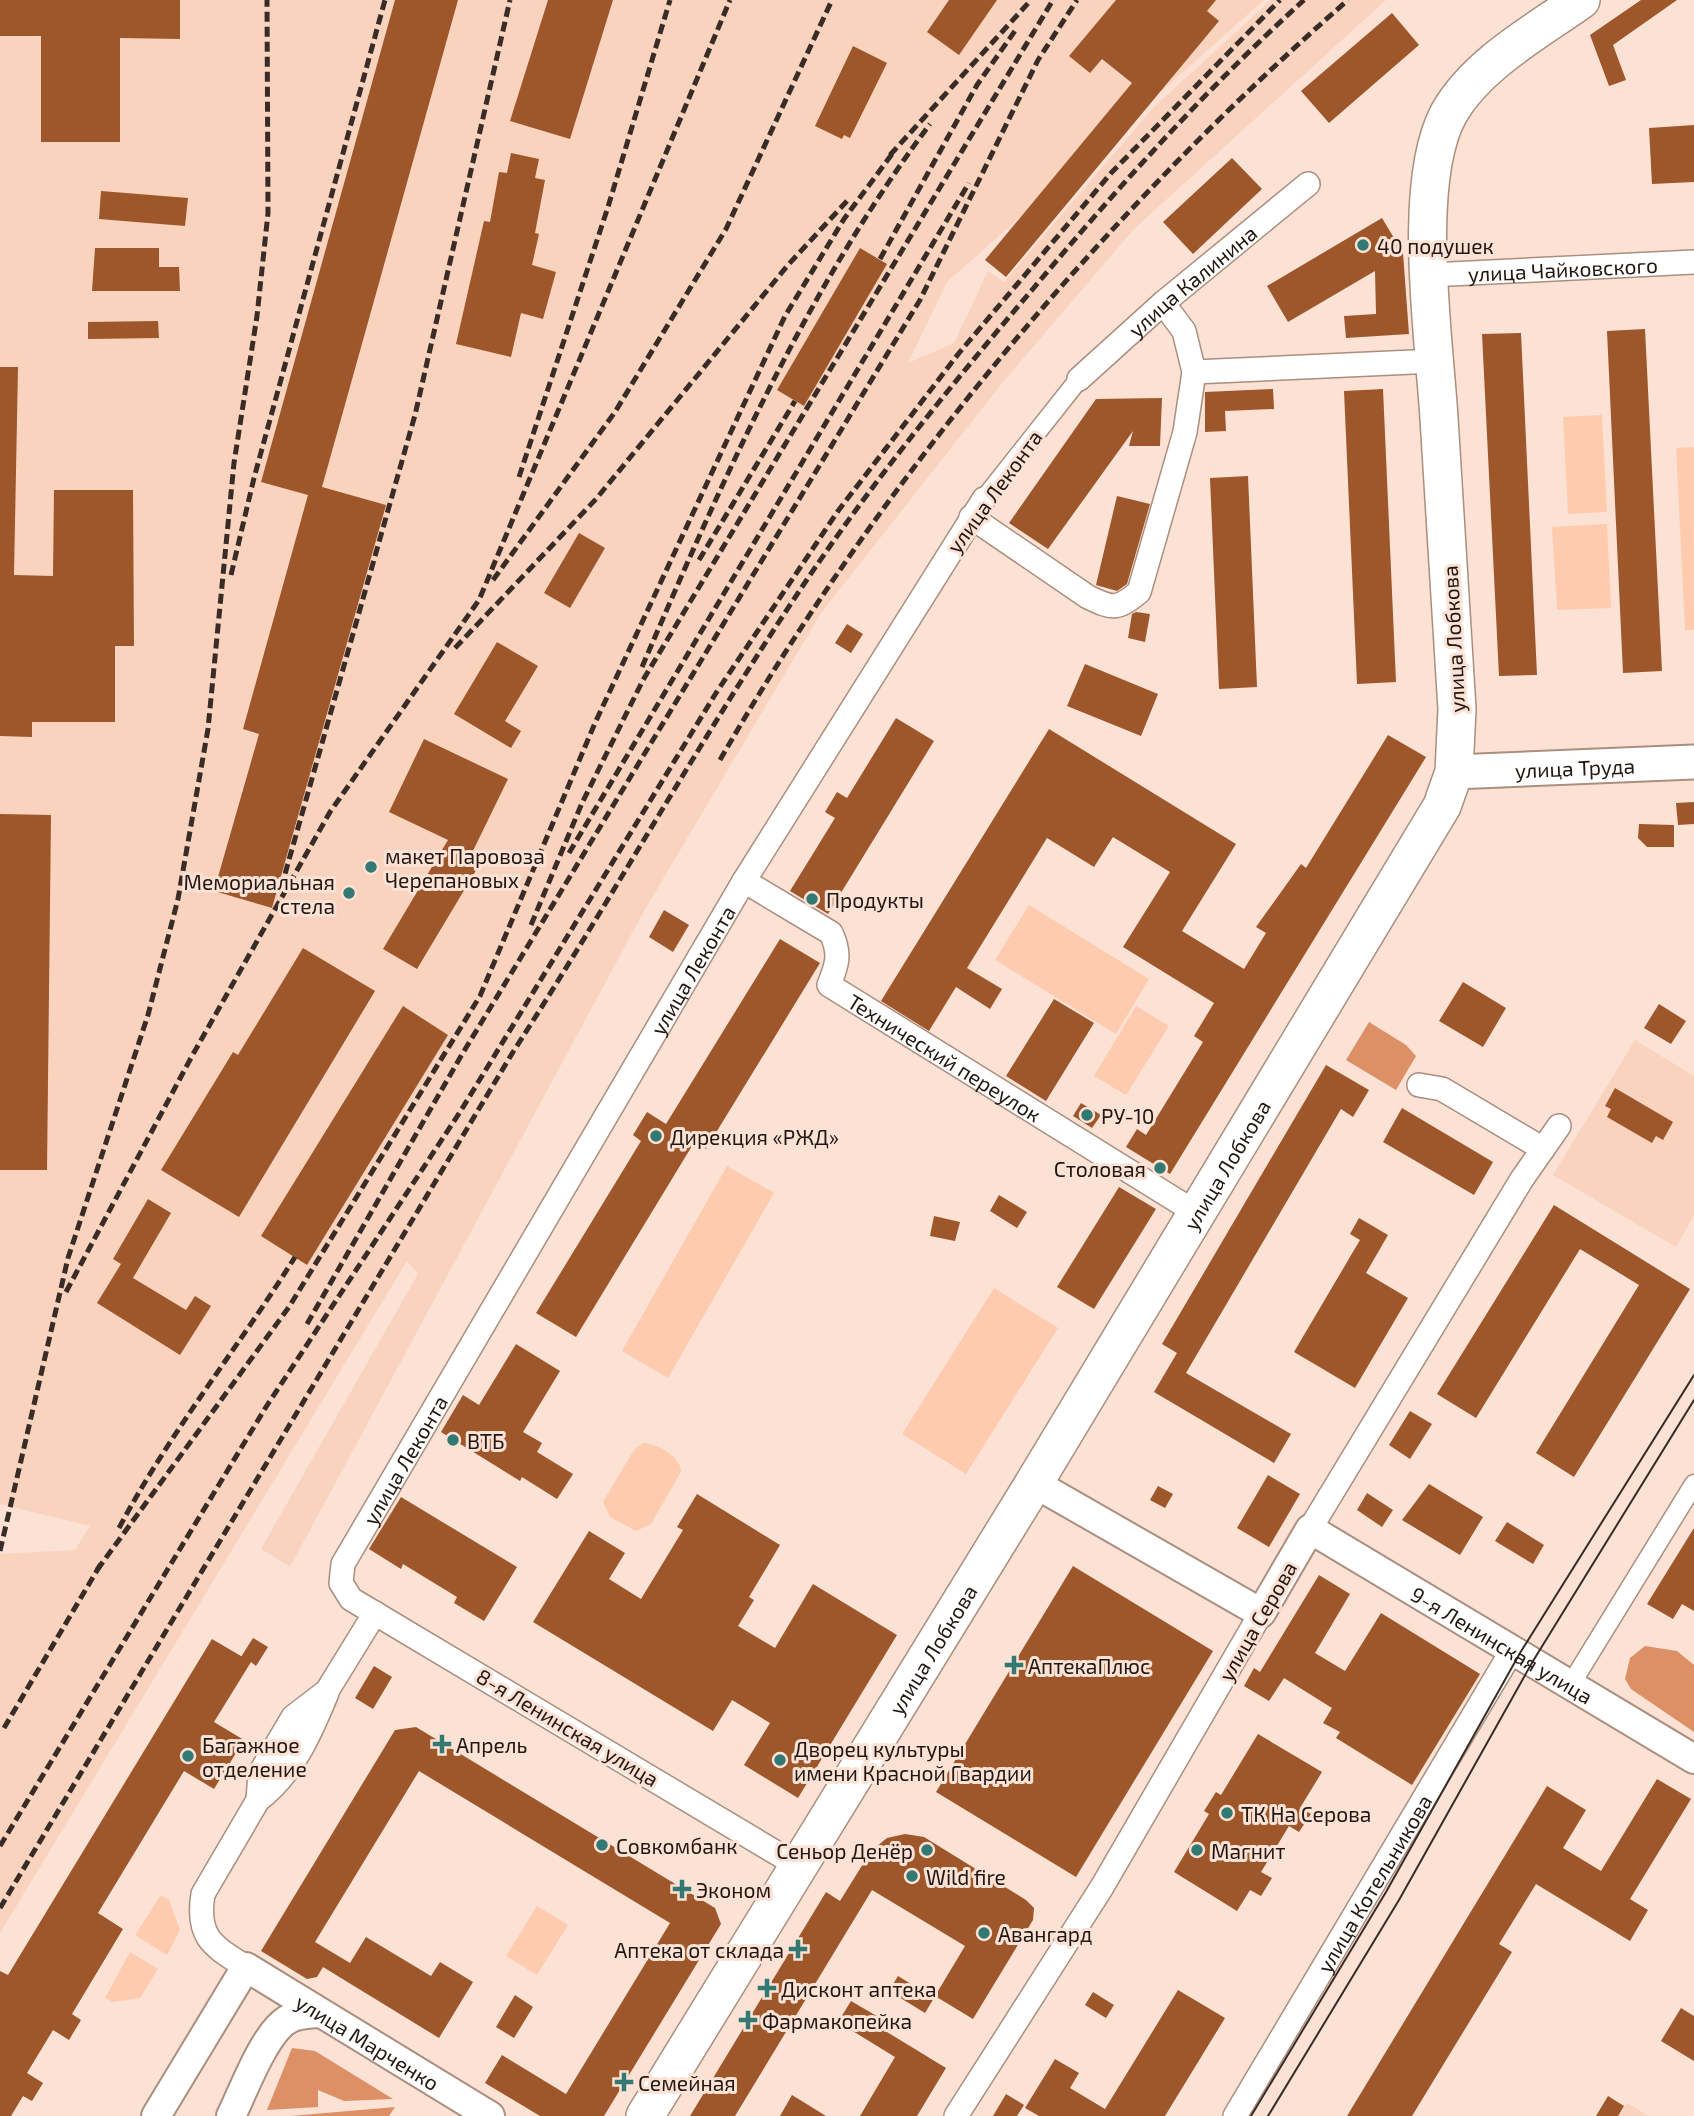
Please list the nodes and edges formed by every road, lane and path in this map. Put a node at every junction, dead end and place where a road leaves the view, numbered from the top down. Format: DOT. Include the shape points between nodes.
graph roads {
  1 [pos="1581,0"];
  2 [pos="1308,184"];
  3 [pos="1694,262"];
  4 [pos="1430,275"];
  5 [pos="1163,303"];
  6 [pos="1435,361"];
  7 [pos="1195,372"];
  8 [pos="1079,379"];
  9 [pos="977,508"];
  10 [pos="1694,762"];
  11 [pos="1454,772"];
  12 [pos="744,881"];
  13 [pos="1419,1085"];
  14 [pos="1559,1126"];
  15 [pos="1543,1149"];
  16 [pos="1195,1212"];
  17 [pos="1034,1483"];
  18 [pos="1694,1484"];
  19 [pos="1310,1529"];
  20 [pos="341,1583"];
  21 [pos="375,1613"];
  22 [pos="1261,1614"];
  23 [pos="1513,1649"];
  24 [pos="1571,1684"];
  25 [pos="1694,1759"];
  26 [pos="800,1867"];
  27 [pos="246,1967"];
  28 [pos="319,2013"];
  29 [pos="156,2116"];
  30 [pos="231,2116"];
  31 [pos="490,2116"];
  32 [pos="645,2116"];
  33 [pos="956,2116"];
  34 [pos="1235,2116"];
  1 -- 4 [label="main road, улица Лобкова" via="1486,70 1461,94 1448,116 1429,181"];
  2 -- 5 [label="street, улица Калинина"];
  3 -- 4 [label="street, улица Чайковского"];
  4 -- 6 [label="main road, улица Лобкова"];
  5 -- 7 [label="street" via="1184,331"];
  5 -- 8 [label="street, улица Калинина"];
  6 -- 7 [label="street"];
  6 -- 11 [label="main road, улица Лобкова" via="1457,709"];
  7 -- 9 [label="street" via="1185,432 1152,554 1139,592 1123,605 1109,607 1088,597"];
  8 -- 9 [label="street, улица Леконта"];
  9 -- 12 [label="street, улица Леконта"];
  10 -- 11 [label="main road, улица Труда"];
  11 -- 16 [label="main road, улица Лобкова" via="1442,806 1419,846"];
  12 -- 16 [label="street, Технический переулок" via="831,933 838,961 829,985"];
  12 -- 20 [label="street, улица Леконта" via="343,1564"];
  13 -- 15 [label="street" via="1441,1089"];
  14 -- 15 [label="street, улица Серова"];
  15 -- 19 [label="street, улица Серова"];
  16 -- 17 [label="main road, улица Лобкова"];
  17 -- 22 [label="street"];
  17 -- 26 [label="main road, улица Лобкова"];
  18 -- 24 [label="street"];
  19 -- 22 [label="street, улица Серова"];
  19 -- 23 [label="street, 9-я Ленинская улица"];
  20 -- 21 [label="street, 8-я Ленинская улица" via="351,1599"];
  21 -- 26 [label="street, 8-я Ленинская улица"];
  21 -- 27 [label="street" via="327,1691 293,1717 260,1773 258,1800 209,1881 202,1926 214,1947"];
  22 -- 33 [label="street, улица Серова" via="1098,1893"];
  23 -- 24 [label="street, 9-я Ленинская улица"];
  23 -- 34 [label="street, улица Котельникова"];
  24 -- 25 [label="street, 9-я Ленинская улица"];
  26 -- 32 [label="main road, улица Лобкова"];
  27 -- 28 [label="street, улица Марченко"];
  27 -- 29 [label="street"];
  28 -- 30 [label="street" via="285,2021 273,2032"];
  28 -- 31 [label="street, улица Марченко"];
}
